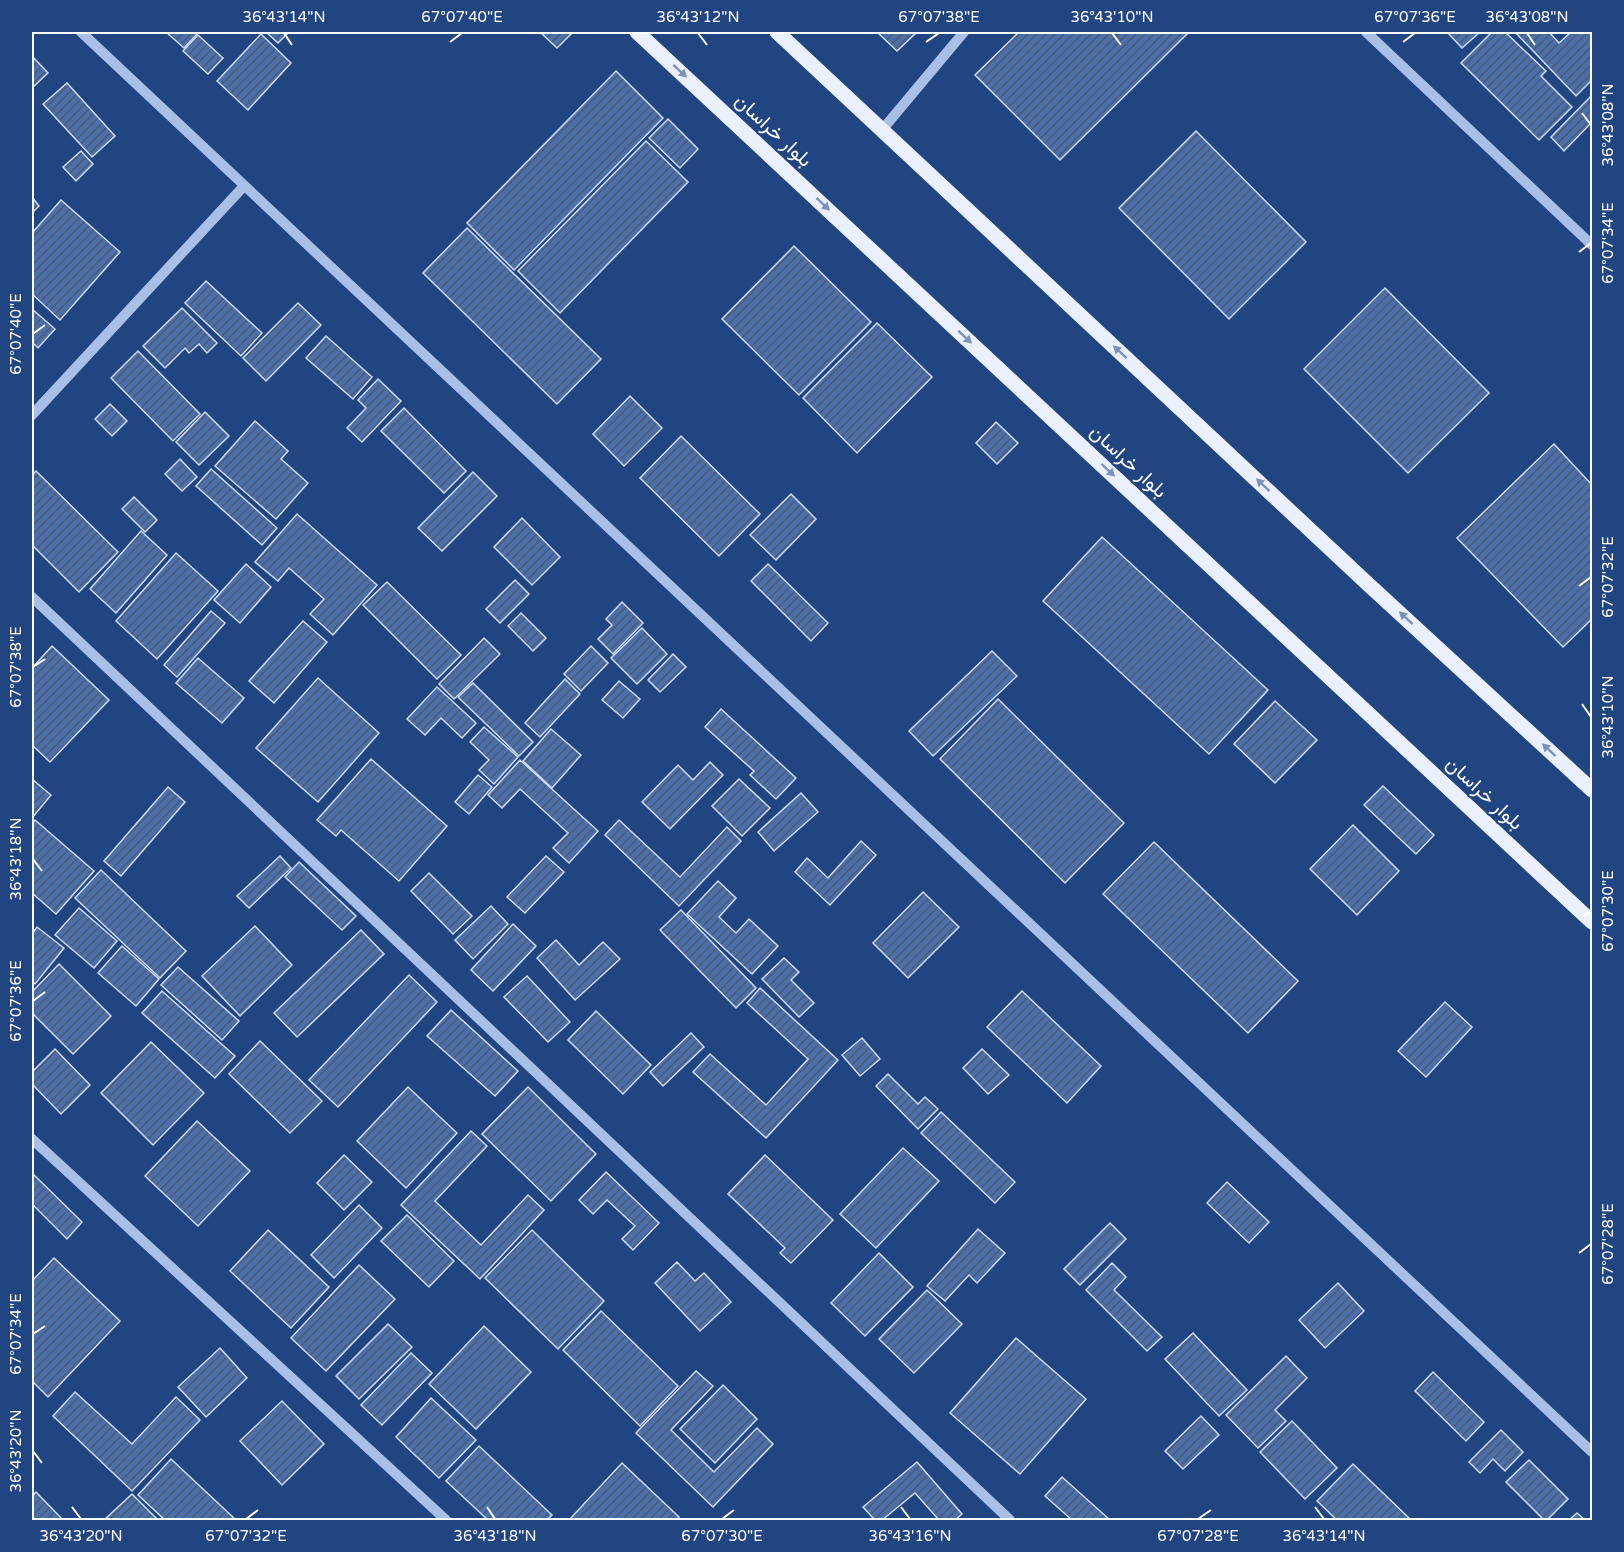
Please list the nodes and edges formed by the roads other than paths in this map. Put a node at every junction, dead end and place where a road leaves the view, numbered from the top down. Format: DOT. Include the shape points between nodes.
graph roads {
  1 [pos="81,32"];
  2 [pos="637,32"];
  3 [pos="777,32"];
  4 [pos="964,32"];
  5 [pos="1366,32"];
  6 [pos="882,130"];
  7 [pos="244,186"];
  8 [pos="1593,245"];
  9 [pos="32,415"];
  10 [pos="32,597"];
  11 [pos="1593,789"];
  12 [pos="1593,922"];
  13 [pos="32,1139"];
  14 [pos="1593,1452"];
  15 [pos="446,1521"];
  16 [pos="1010,1521"];
  1 -- 7 [label="street"];
  2 -- 12 [label="main road, بلوار خراسان, one-way"];
  3 -- 6 [label="main road"];
  4 -- 6 [label="street"];
  5 -- 8 [label="street"];
  11 -- 6 [label="main road, one-way"];
  7 -- 9 [label="street"];
  7 -- 14 [label="street"];
  10 -- 16 [label="street"];
  13 -- 15 [label="street"];
}
